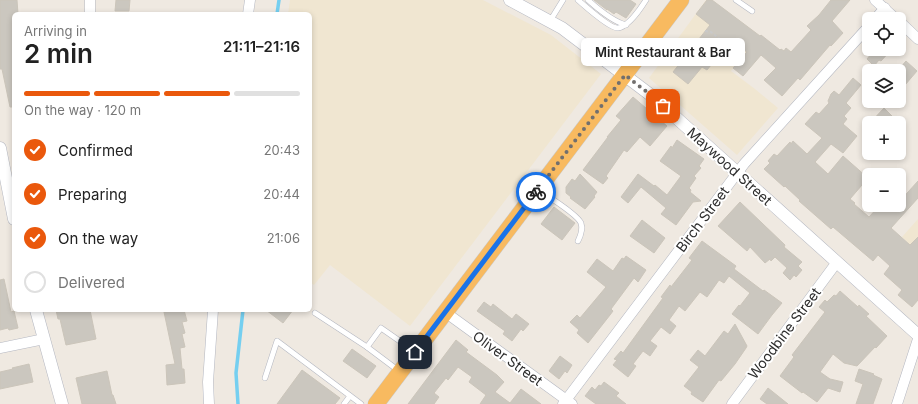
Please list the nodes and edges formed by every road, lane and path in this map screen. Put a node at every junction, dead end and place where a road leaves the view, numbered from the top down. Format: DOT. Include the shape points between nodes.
graph roads {
  1 [pos="90,0"];
  2 [pos="250,0"];
  3 [pos="510,0"];
  4 [pos="563,0"];
  5 [pos="578,0"];
  6 [pos="588,0"];
  7 [pos="646,0"];
  8 [pos="681,0"];
  9 [pos="736,0"];
  10 [pos="875,0"];
  11 [pos="885,8"];
  12 [pos="90,12"];
  13 [pos="248,12"];
  14 [pos="752,12"];
  15 [pos="881,12"];
  16 [pos="889,12"];
  17 [pos="550,21"];
  18 [pos="626,25"];
  19 [pos="906,27"];
  20 [pos="705,31"];
  21 [pos="862,34"];
  22 [pos="918,38"];
  23 [pos="736,52"];
  24 [pos="625,75"];
  25 [pos="0,148"];
  26 [pos="737,172"];
  27 [pos="538,189"];
  28 [pos="12,208"];
  29 [pos="578,241"];
  30 [pos="837,262"];
  31 [pos="37,312"];
  32 [pos="213,312"];
  33 [pos="445,312"];
  34 [pos="315,313"];
  35 [pos="918,335"];
  36 [pos="44,339"];
  37 [pos="918,339"];
  38 [pos="367,347"];
  39 [pos="0,348"];
  40 [pos="415,352"];
  41 [pos="400,372"];
  42 [pos="265,378"];
  43 [pos="350,396"];
  44 [pos="567,403"];
  45 [pos="62,404"];
  46 [pos="209,404"];
  47 [pos="344,404"];
  48 [pos="361,404"];
  49 [pos="376,404"];
  50 [pos="732,404"];
  51 [pos="896,404"];
  1 -- 12 [label="street"];
  2 -- 13 [label="street"];
  3 -- 17 [label="street, Maywood Street"];
  4 -- 17 [label="lane"];
  5 -- 18 [label="lane" via="613,28"];
  6 -- 18 [label="lane"];
  7 -- 18 [label="lane"];
  8 -- 24 [label="highway"];
  9 -- 14 [label="lane"];
  10 -- 11 [label="street"];
  11 -- 15 [label="street"];
  11 -- 16 [label="street"];
  17 -- 24 [label="street, Maywood Street"];
  19 -- 22 [label="street"];
  20 -- 23 [label="path" via="711,32"];
  21 -- 26 [label="street, Birch Street"];
  24 -- 26 [label="street, Maywood Street"];
  24 -- 27 [label="highway"];
  25 -- 28 [label="street"];
  26 -- 30 [label="street, Maywood Street"];
  26 -- 44 [label="street, Birch Street"];
  27 -- 29 [label="lane" via="576,216 582,228"];
  27 -- 33 [label="highway"];
  30 -- 35 [label="street, Maywood Street"];
  30 -- 50 [label="street, Woodbine Street"];
  31 -- 36 [label="street"];
  32 -- 46 [label="street"];
  33 -- 40 [label="highway"];
  33 -- 44 [label="street, Oliver Street"];
  34 -- 38 [label="lane"];
  36 -- 39 [label="street"];
  36 -- 45 [label="street"];
  37 -- 51 [label="street"];
  38 -- 40 [label="lane" via="381,328"];
  38 -- 41 [label="lane"];
  40 -- 41 [label="highway"];
  41 -- 49 [label="highway"];
  42 -- 43 [label="lane" via="277,341"];
  43 -- 47 [label="lane"];
  43 -- 48 [label="lane"];
}
